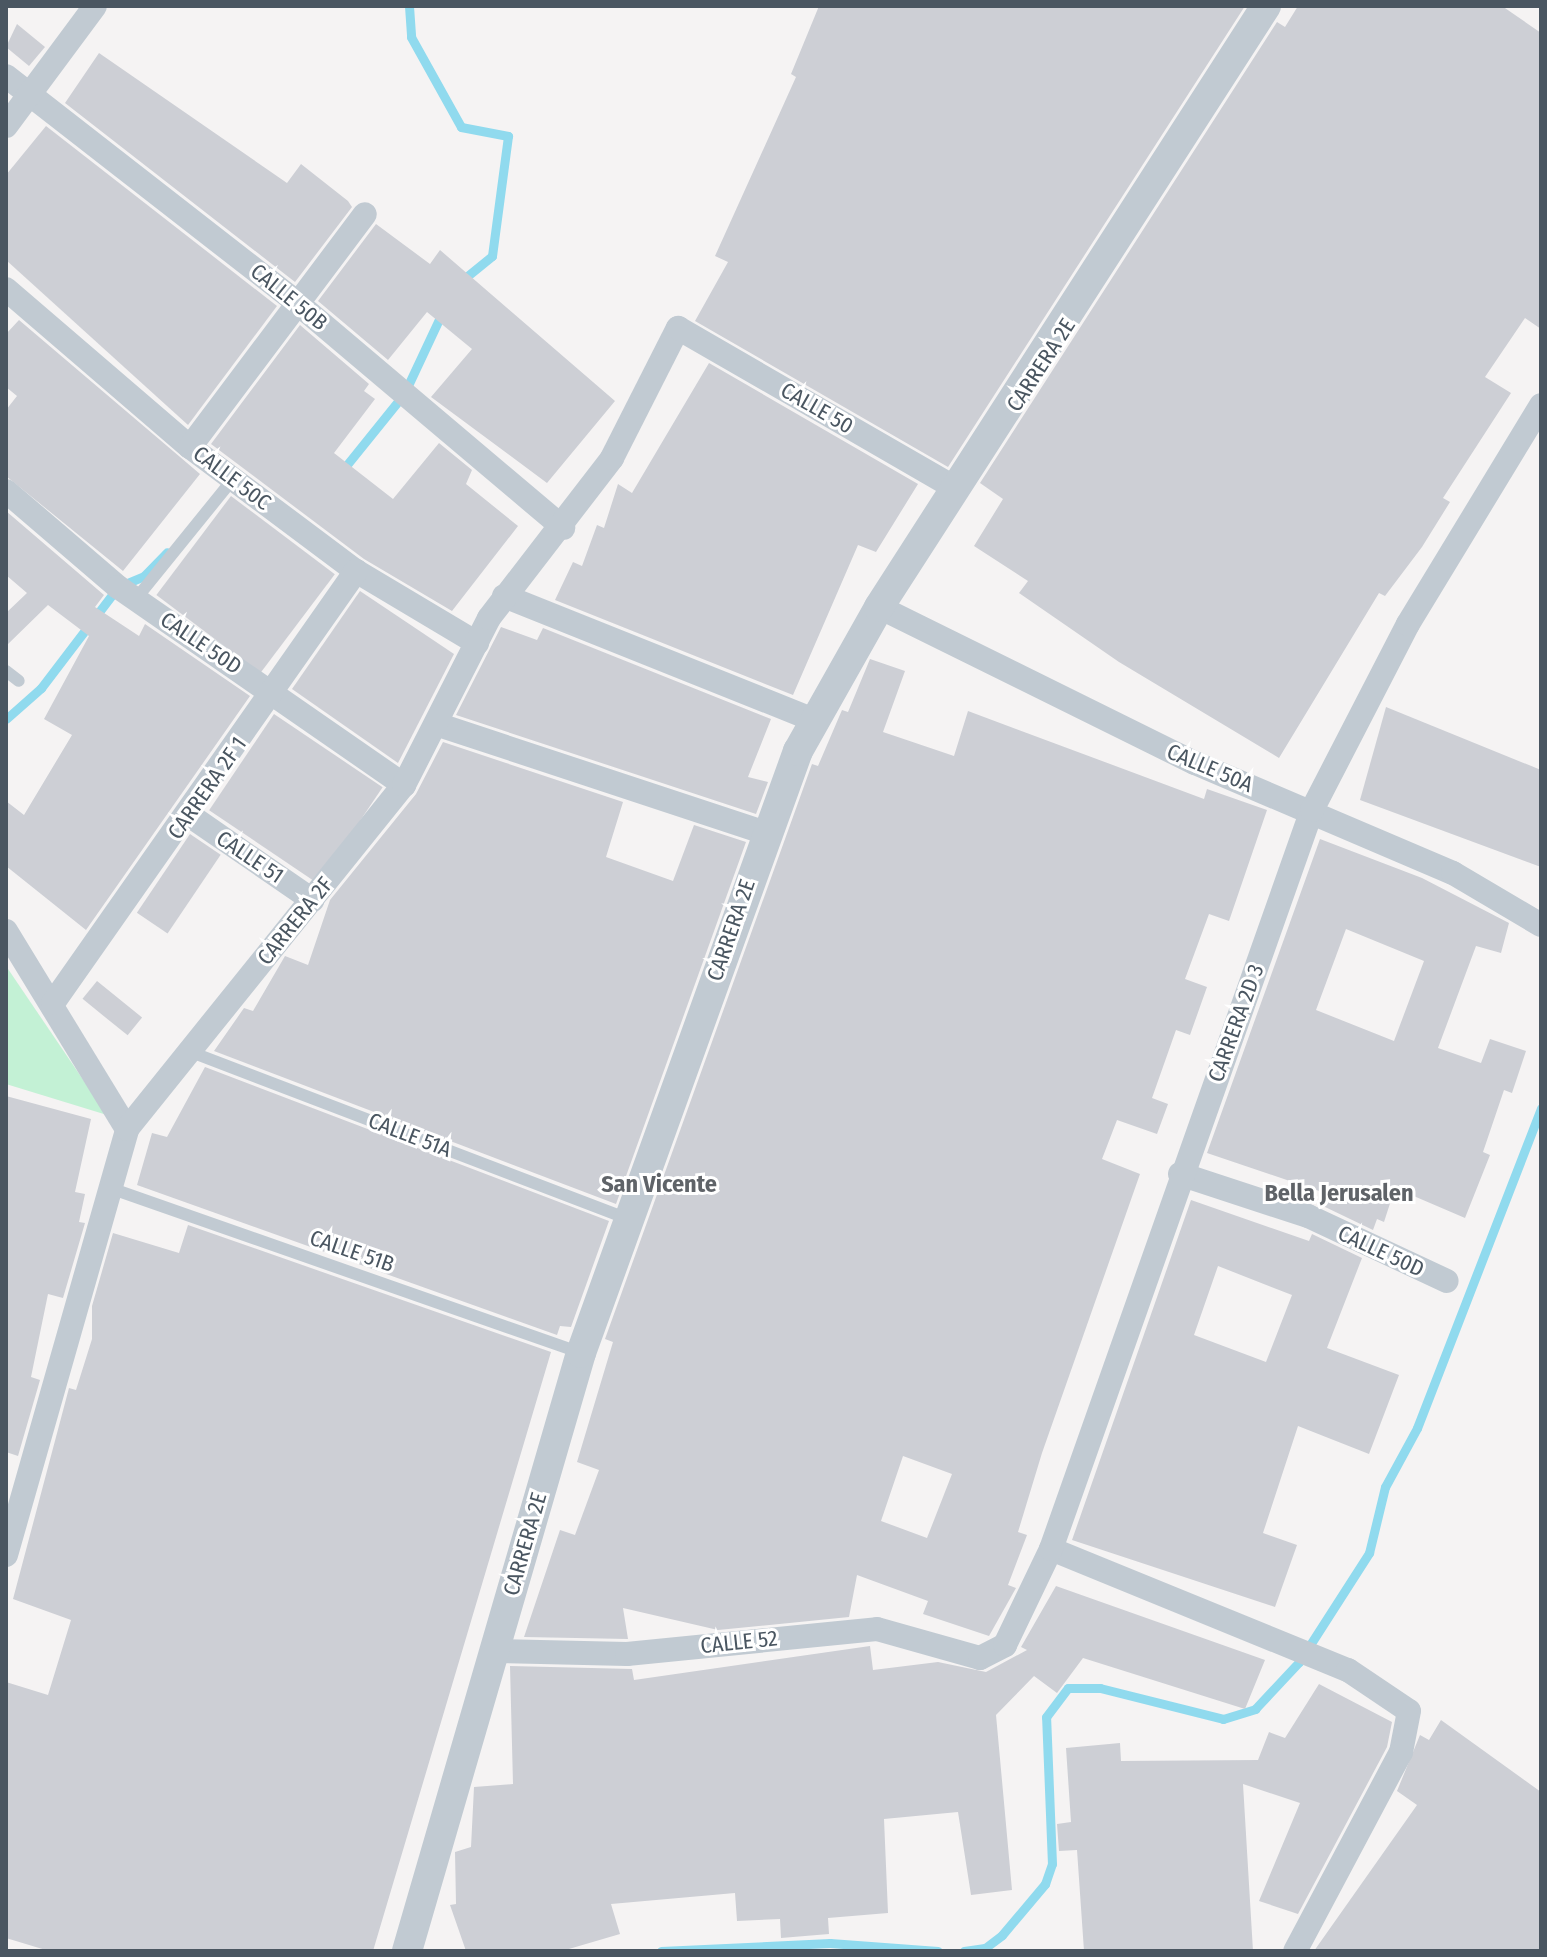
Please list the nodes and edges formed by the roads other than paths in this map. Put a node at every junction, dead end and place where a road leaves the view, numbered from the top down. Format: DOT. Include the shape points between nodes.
graph roads {
  1 [pos="95,6"];
  2 [pos="1266,6"];
  3 [pos="6,76"];
  4 [pos="28,92"];
  5 [pos="6,126"];
  6 [pos="365,214"];
  7 [pos="6,289"];
  8 [pos="296,302"];
  9 [pos="678,328"];
  10 [pos="1541,405"];
  11 [pos="190,447"];
  12 [pos="233,479"];
  13 [pos="957,489"];
  14 [pos="6,491"];
  15 [pos="563,528"];
  16 [pos="356,571"];
  17 [pos="504,596"];
  18 [pos="135,600"];
  19 [pos="879,607"];
  20 [pos="477,643"];
  21 [pos="6,671"];
  22 [pos="19,681"];
  23 [pos="273,692"];
  24 [pos="812,719"];
  25 [pos="439,725"];
  26 [pos="404,785"];
  27 [pos="1312,810"];
  28 [pos="189,815"];
  29 [pos="765,833"];
  30 [pos="312,900"];
  31 [pos="1541,925"];
  32 [pos="6,931"];
  33 [pos="53,1003"];
  34 [pos="191,1052"];
  35 [pos="127,1129"];
  36 [pos="1180,1174"];
  37 [pos="110,1188"];
  38 [pos="629,1219"];
  39 [pos="1447,1281"];
  40 [pos="581,1353"];
  41 [pos="14,1498"];
  42 [pos="1051,1549"];
  43 [pos="6,1555"];
  44 [pos="495,1651"];
  45 [pos="980,1658"];
  46 [pos="407,1951"];
  47 [pos="1295,1951"];
  1 -- 4 [label="street"];
  2 -- 13 [label="street, CARRERA 2E"];
  3 -- 4 [label="street, CALLE 50B"];
  4 -- 5 [label="street"];
  4 -- 8 [label="street, CALLE 50B"];
  6 -- 8 [label="street"];
  7 -- 11 [label="street, CALLE 50C"];
  8 -- 11 [label="street"];
  8 -- 15 [label="street, CALLE 50B"];
  9 -- 13 [label="street, CALLE 50"];
  9 -- 15 [label="street, CARRERA 2F" via="612,458"];
  10 -- 27 [label="street, CARRERA 2D 3" via="1408,624"];
  11 -- 12 [label="street, CALLE 50C"];
  12 -- 16 [label="street, CALLE 50C"];
  12 -- 18 [label="lane"];
  13 -- 19 [label="street, CARRERA 2E"];
  14 -- 18 [label="street, CALLE 50D"];
  15 -- 17 [label="street, CARRERA 2F"];
  16 -- 20 [label="street, CALLE 50C"];
  16 -- 23 [label="street, CARRERA 2F 1"];
  17 -- 20 [label="street, CARRERA 2F"];
  17 -- 24 [label="street"];
  18 -- 23 [label="street, CALLE 50D"];
  19 -- 24 [label="street, CARRERA 2E"];
  19 -- 27 [label="street, CALLE 50A" via="1195,763"];
  20 -- 25 [label="street, CARRERA 2F"];
  21 -- 22 [label="lane"];
  23 -- 26 [label="street, CALLE 50D"];
  23 -- 28 [label="street, CARRERA 2F 1"];
  24 -- 29 [label="street, CARRERA 2E"];
  25 -- 26 [label="street, CARRERA 2F"];
  25 -- 29 [label="street"];
  26 -- 30 [label="street, CARRERA 2F"];
  27 -- 31 [label="street, CALLE 50A" via="1453,873"];
  27 -- 36 [label="street, CARRERA 2D 3"];
  28 -- 30 [label="street, CALLE 51"];
  28 -- 33 [label="street, CARRERA 2F 1"];
  29 -- 38 [label="street, CARRERA 2E"];
  30 -- 34 [label="street, CARRERA 2F"];
  32 -- 33 [label="street"];
  33 -- 35 [label="street"];
  34 -- 35 [label="street, CARRERA 2F"];
  34 -- 38 [label="lane, CALLE 51A"];
  35 -- 37 [label="street, CARRERA 2F"];
  36 -- 39 [label="street, CALLE 50D" via="1308,1216"];
  36 -- 42 [label="street, CARRERA 2D 3"];
  37 -- 40 [label="lane, CALLE 51B"];
  37 -- 41 [label="street, CARRERA 2F"];
  38 -- 40 [label="street, CARRERA 2E"];
  40 -- 44 [label="street, CARRERA 2E"];
  41 -- 43 [label="street, CARRERA 2F"];
  42 -- 45 [label="street, CARRERA 2D 3" via="1015,1630"];
  42 -- 47 [label="street" via="1306,1653 1401,1701 1412,1717 1394,1766"];
  44 -- 45 [label="street, CALLE 52" via="627,1654 877,1629"];
  44 -- 46 [label="street, CARRERA 2E"];
}
